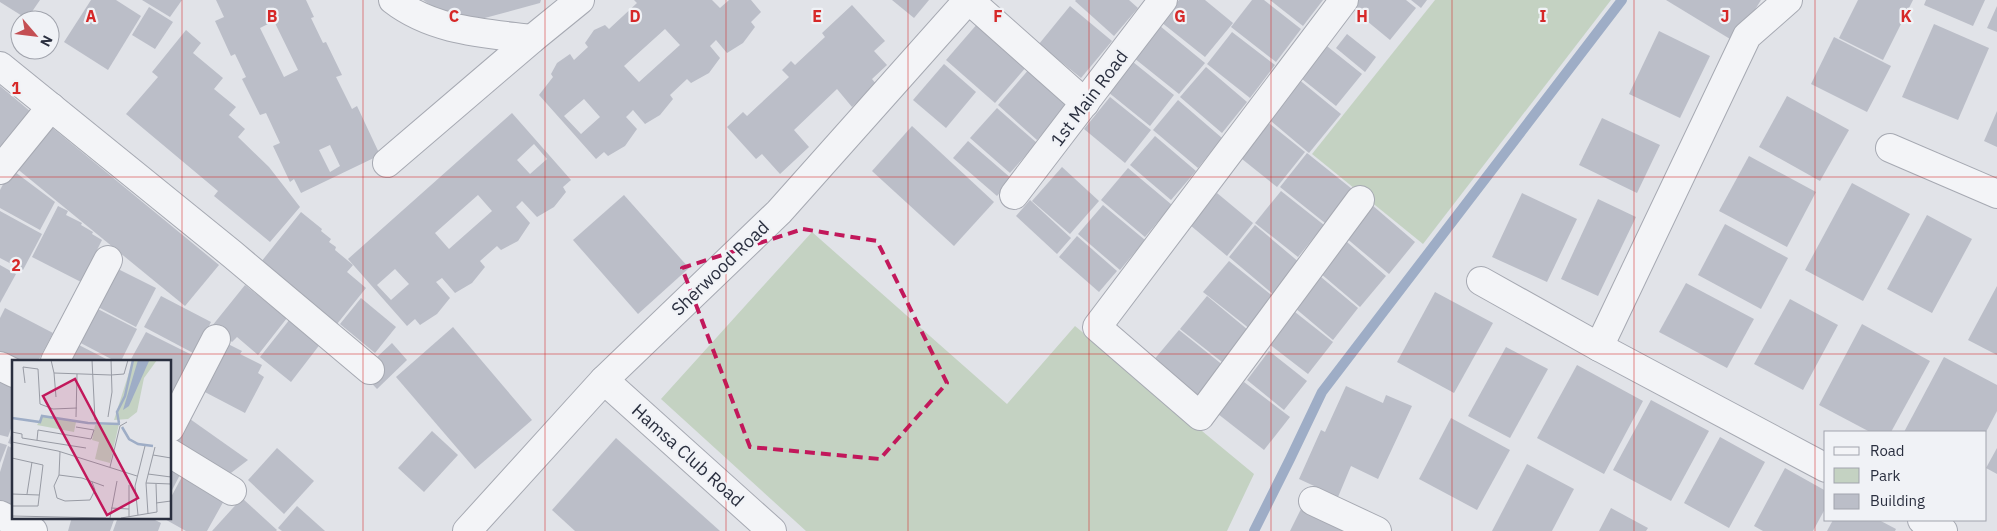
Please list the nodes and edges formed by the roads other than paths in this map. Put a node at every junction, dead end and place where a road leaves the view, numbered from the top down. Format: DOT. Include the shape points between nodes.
graph roads {
  1 [pos="393,0"];
  2 [pos="580,0"];
  3 [pos="969,0"];
  4 [pos="1163,0"];
  5 [pos="1344,0"];
  6 [pos="1788,0"];
  7 [pos="532,39"];
  8 [pos="0,66"];
  9 [pos="1085,103"];
  10 [pos="52,107"];
  11 [pos="1890,148"];
  12 [pos="387,163"];
  13 [pos="0,170"];
  14 [pos="1997,194"];
  15 [pos="1014,195"];
  16 [pos="1360,200"];
  17 [pos="108,260"];
  18 [pos="1482,280"];
  19 [pos="216,339"];
  20 [pos="1599,347"];
  21 [pos="56,360"];
  22 [pos="0,366"];
  23 [pos="370,370"];
  24 [pos="12,373"];
  25 [pos="604,380"];
  26 [pos="171,426"];
  27 [pos="171,454"];
  28 [pos="1824,467"];
  29 [pos="232,491"];
  30 [pos="1313,500"];
  31 [pos="0,515"];
  32 [pos="1924,521"];
  33 [pos="33,531"];
  34 [pos="467,531"];
  35 [pos="772,531"];
  36 [pos="1376,531"];
  37 [pos="1943,531"];
  1 -- 7 [label="street" via="409,13 462,31"];
  2 -- 7 [label="street"];
  3 -- 9 [label="street"];
  3 -- 25 [label="street, Sherwood Road" via="779,212"];
  4 -- 9 [label="street, 1st Main Road"];
  5 -- 16 [label="street" via="1097,328 1200,416"];
  6 -- 20 [label="street" via="1747,36"];
  7 -- 12 [label="street"];
  8 -- 10 [label="street"];
  9 -- 15 [label="street, 1st Main Road"];
  10 -- 13 [label="street"];
  10 -- 23 [label="street"];
  11 -- 14 [label="street"];
  17 -- 21 [label="street"];
  18 -- 20 [label="street"];
  19 -- 26 [label="street"];
  20 -- 28 [label="street"];
  22 -- 24 [label="street"];
  25 -- 34 [label="street, Sherwood Road"];
  25 -- 35 [label="street, Hamsa Club Road"];
  27 -- 29 [label="street"];
  30 -- 36 [label="street"];
  31 -- 33 [label="street"];
  32 -- 37 [label="street"];
}
